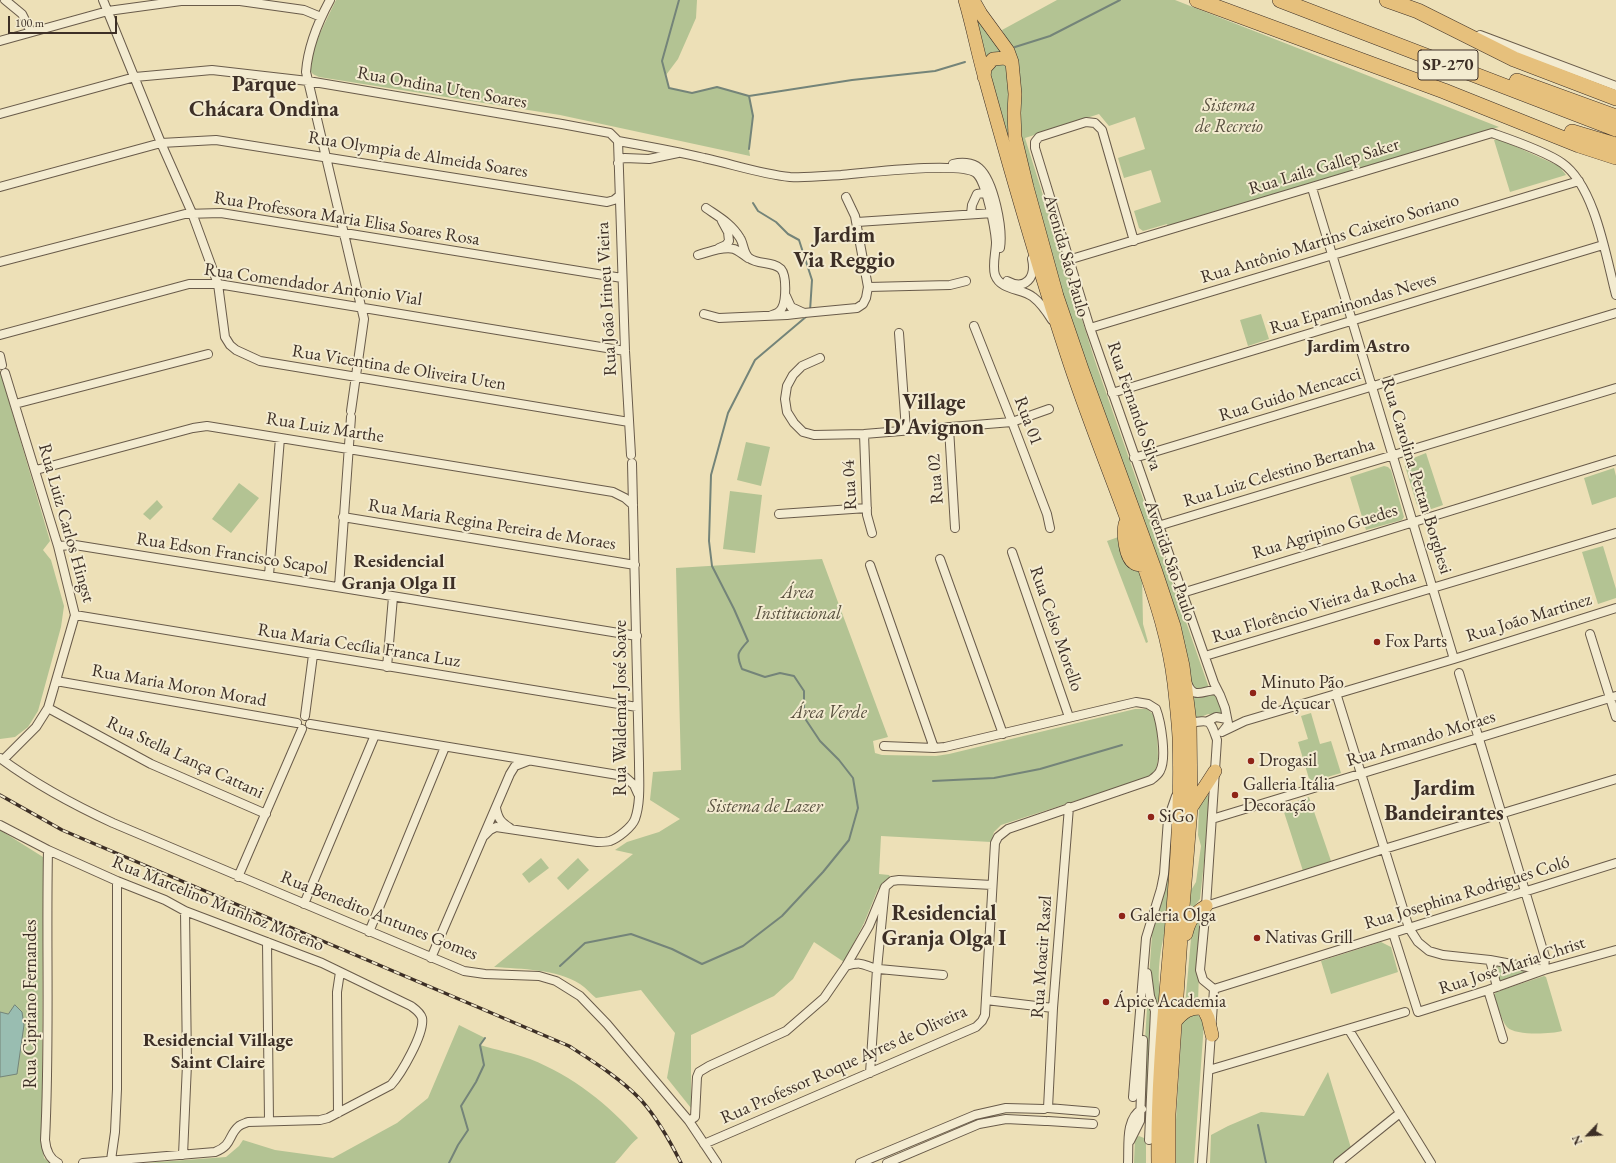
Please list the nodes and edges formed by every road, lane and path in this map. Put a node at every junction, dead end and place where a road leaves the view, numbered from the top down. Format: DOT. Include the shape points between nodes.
graph roads {
  1 [pos="5,0"];
  2 [pos="104,0"];
  3 [pos="330,0"];
  4 [pos="965,0"];
  5 [pos="973,0"];
  6 [pos="1280,0"];
  7 [pos="1302,0"];
  8 [pos="1387,0"];
  9 [pos="1200,1"];
  10 [pos="108,11"];
  11 [pos="1418,11"];
  12 [pos="321,17"];
  13 [pos="31,32"];
  14 [pos="0,41"];
  15 [pos="1012,62"];
  16 [pos="135,77"];
  17 [pos="984,77"];
  18 [pos="308,81"];
  19 [pos="1616,86"];
  20 [pos="1444,91"];
  21 [pos="1616,98"];
  22 [pos="0,114"];
  23 [pos="1616,117"];
  24 [pos="1616,129"];
  25 [pos="618,141"];
  26 [pos="161,143"];
  27 [pos="1616,145"];
  28 [pos="680,152"];
  29 [pos="326,156"];
  30 [pos="1616,157"];
  31 [pos="618,163"];
  32 [pos="1579,181"];
  33 [pos="0,187"];
  34 [pos="1312,188"];
  35 [pos="989,192"];
  36 [pos="619,196"];
  37 [pos="846,197"];
  38 [pos="706,208"];
  39 [pos="192,213"];
  40 [pos="970,214"];
  41 [pos="991,214"];
  42 [pos="717,215"];
  43 [pos="857,222"];
  44 [pos="1026,225"];
  45 [pos="344,234"];
  46 [pos="741,240"];
  47 [pos="729,241"];
  48 [pos="1134,241"];
  49 [pos="1001,243"];
  50 [pos="1603,245"];
  51 [pos="734,249"];
  52 [pos="714,250"];
  53 [pos="698,255"];
  54 [pos="1332,255"];
  55 [pos="751,259"];
  56 [pos="1068,260"];
  57 [pos="0,262"];
  58 [pos="622,278"];
  59 [pos="966,281"];
  60 [pos="218,284"];
  61 [pos="868,287"];
  62 [pos="1616,295"];
  63 [pos="361,307"];
  64 [pos="786,310"];
  65 [pos="1616,313"];
  66 [pos="704,314"];
  67 [pos="1352,321"];
  68 [pos="974,326"];
  69 [pos="1090,328"];
  70 [pos="899,333"];
  71 [pos="0,335"];
  72 [pos="1062,340"];
  73 [pos="625,351"];
  74 [pos="208,354"];
  75 [pos="0,356"];
  76 [pos="820,358"];
  77 [pos="356,377"];
  78 [pos="1372,387"];
  79 [pos="1616,388"];
  80 [pos="1112,393"];
  81 [pos="15,404"];
  82 [pos="1049,409"];
  83 [pos="629,422"];
  84 [pos="1012,422"];
  85 [pos="948,428"];
  86 [pos="906,430"];
  87 [pos="864,434"];
  88 [pos="280,438"];
  89 [pos="348,448"];
  90 [pos="1393,456"];
  91 [pos="1134,458"];
  92 [pos="632,459"];
  93 [pos="1616,460"];
  94 [pos="36,470"];
  95 [pos="633,488"];
  96 [pos="613,492"];
  97 [pos="633,505"];
  98 [pos="867,508"];
  99 [pos="779,514"];
  100 [pos="343,517"];
  101 [pos="1413,522"];
  102 [pos="1158,526"];
  103 [pos="955,528"];
  104 [pos="1050,528"];
  105 [pos="1616,533"];
  106 [pos="872,534"];
  107 [pos="58,546"];
  108 [pos="1012,552"];
  109 [pos="940,559"];
  110 [pos="635,565"];
  111 [pos="870,565"];
  112 [pos="269,575"];
  113 [pos="339,587"];
  114 [pos="1433,588"];
  115 [pos="1182,593"];
  116 [pos="393,597"];
  117 [pos="1616,608"];
  118 [pos="76,615"];
  119 [pos="1590,634"];
  120 [pos="637,636"];
  121 [pos="313,655"];
  122 [pos="1205,656"];
  123 [pos="1454,659"];
  124 [pos="387,666"];
  125 [pos="1183,666"];
  126 [pos="1458,673"];
  127 [pos="56,681"];
  128 [pos="1213,687"];
  129 [pos="1336,693"];
  130 [pos="1613,697"];
  131 [pos="637,707"];
  132 [pos="48,708"];
  133 [pos="305,716"];
  134 [pos="1069,717"];
  135 [pos="1616,717"];
  136 [pos="1208,721"];
  137 [pos="1245,721"];
  138 [pos="1190,723"];
  139 [pos="1225,723"];
  140 [pos="310,724"];
  141 [pos="299,726"];
  142 [pos="1003,734"];
  143 [pos="1179,734"];
  144 [pos="375,735"];
  145 [pos="1479,738"];
  146 [pos="1217,740"];
  147 [pos="884,746"];
  148 [pos="445,747"];
  149 [pos="934,748"];
  150 [pos="502,756"];
  151 [pos="2,759"];
  152 [pos="528,760"];
  153 [pos="639,763"];
  154 [pos="1180,766"];
  155 [pos="1215,772"];
  156 [pos="510,774"];
  157 [pos="1360,774"];
  158 [pos="624,776"];
  159 [pos="1616,779"];
  160 [pos="638,795"];
  161 [pos="496,807"];
  162 [pos="1070,807"];
  163 [pos="1191,808"];
  164 [pos="266,814"];
  165 [pos="1502,814"];
  166 [pos="1212,819"];
  167 [pos="0,825"];
  168 [pos="511,828"];
  169 [pos="484,836"];
  170 [pos="1384,849"];
  171 [pos="48,850"];
  172 [pos="1616,863"];
  173 [pos="238,877"];
  174 [pos="117,881"];
  175 [pos="992,884"];
  176 [pos="885,887"];
  177 [pos="1526,891"];
  178 [pos="304,904"];
  179 [pos="1206,906"];
  180 [pos="185,911"];
  181 [pos="1409,928"];
  182 [pos="369,932"];
  183 [pos="1393,933"];
  184 [pos="1146,938"];
  185 [pos="266,942"];
  186 [pos="1616,950"];
  187 [pos="431,958"];
  188 [pos="1490,960"];
  189 [pos="846,966"];
  190 [pos="1180,968"];
  191 [pos="877,969"];
  192 [pos="1544,970"];
  193 [pos="340,972"];
  194 [pos="943,975"];
  195 [pos="1497,987"];
  196 [pos="1214,988"];
  197 [pos="1142,990"];
  198 [pos="1488,990"];
  199 [pos="986,1000"];
  200 [pos="1054,1008"];
  201 [pos="1405,1012"];
  202 [pos="1175,1022"];
  203 [pos="1349,1030"];
  204 [pos="1212,1035"];
  205 [pos="1503,1039"];
  206 [pos="871,1049"];
  207 [pos="878,1069"];
  208 [pos="1209,1070"];
  209 [pos="870,1073"];
  210 [pos="1150,1088"];
  211 [pos="1133,1097"];
  212 [pos="1046,1108"];
  213 [pos="1140,1110"];
  214 [pos="1095,1112"];
  215 [pos="338,1113"];
  216 [pos="1400,1113"];
  217 [pos="689,1120"];
  218 [pos="1047,1121"];
  219 [pos="269,1122"];
  220 [pos="1093,1124"];
  221 [pos="1132,1130"];
  222 [pos="1149,1140"];
  223 [pos="704,1144"];
  224 [pos="182,1154"];
  225 [pos="111,1160"];
  226 [pos="58,1163"];
  227 [pos="83,1163"];
  228 [pos="717,1163"];
  229 [pos="860,1163"];
  230 [pos="888,1163"];
  231 [pos="1128,1163"];
  232 [pos="1150,1163"];
  233 [pos="1158,1163"];
  234 [pos="1169,1163"];
  235 [pos="1202,1163"];
  236 [pos="1338,1163"];
  237 [pos="1430,1163"];
  1 -- 13 [label="street" via="22,14"];
  2 -- 10 [label="street, Rua Vicentina de Oliveira Uten"];
  3 -- 12 [label="street"];
  4 -- 17 [label="main road, Avenida São Paulo"];
  5 -- 15 [label="main road, Avenida São Paulo" via="1008,51"];
  6 -- 24 [label="highway, SP-270"];
  7 -- 23 [label="highway, SP-270"];
  8 -- 11 [label="highway, SP-270"];
  9 -- 20 [label="highway, SP-270"];
  10 -- 12 [label="street" via="181,1 240,1 304,10"];
  10 -- 13 [label="street"];
  10 -- 16 [label="street, Rua Vicentina de Oliveira Uten"];
  11 -- 19 [label="street"];
  11 -- 21 [label="highway, SP-270" via="1514,59"];
  12 -- 18 [label="street" via="307,59"];
  13 -- 14 [label="street"];
  15 -- 17 [label="main road" via="1005,58 993,59 985,68"];
  15 -- 125 [label="main road, Avenida São Paulo" via="1015,137 1057,296 1156,572 1174,626"];
  16 -- 18 [label="street, Rua Ondina Uten Soares" via="212,70"];
  16 -- 22 [label="street, Rua Ondina Uten Soares"];
  16 -- 26 [label="street, Rua Vicentina de Oliveira Uten"];
  17 -- 44 [label="main road, Avenida São Paulo"];
  18 -- 25 [label="street, Rua Ondina Uten Soares" via="610,133"];
  18 -- 29 [label="street"];
  20 -- 27 [label="highway"];
  20 -- 30 [label="highway, SP-270" via="1579,145"];
  25 -- 28 [label="street"];
  25 -- 31 [label="street, Rua João Irineu Vieira"];
  26 -- 29 [label="street, Rua Olympia de Almeida Soares" via="216,140"];
  26 -- 33 [label="street, Rua Olympia de Almeida Soares"];
  26 -- 39 [label="street, Rua Vicentina de Oliveira Uten"];
  28 -- 31 [label="street" via="649,159 625,158 620,159"];
  28 -- 35 [label="street" via="790,177 942,167 964,169 975,172"];
  29 -- 36 [label="street, Rua Olympia de Almeida Soares" via="607,202"];
  29 -- 45 [label="street"];
  31 -- 36 [label="street, Rua João Irineu Vieira"];
  32 -- 34 [label="street, Rua Laila Gallep Saker" via="1563,164 1511,139 1492,133"];
  32 -- 50 [label="street, Rua Laila Gallep Saker" via="1592,204"];
  32 -- 54 [label="street, Rua Antônio Martins Caixeiro Soriano"];
  34 -- 48 [label="street, Rua Laila Gallep Saker"];
  34 -- 54 [label="street, Rua Carolina Pettan Borghesi"];
  35 -- 40 [label="street" via="976,194"];
  35 -- 41 [label="street"];
  35 -- 49 [label="street" via="998,212"];
  36 -- 58 [label="street, Rua João Irineu Vieira"];
  37 -- 43 [label="street"];
  38 -- 42 [label="street"];
  39 -- 45 [label="street, Rua Professora Maria Elisa Soares Rosa" via="221,213"];
  39 -- 57 [label="street, Rua Professora Maria Elisa Soares Rosa"];
  39 -- 60 [label="street, Rua Vicentina de Oliveira Uten"];
  40 -- 41 [label="street"];
  40 -- 43 [label="street"];
  41 -- 49 [label="street" via="994,214"];
  41 -- 72 [label="street" via="996,242 994,268 997,279 1003,285 1026,293 1036,300 1048,314"];
  42 -- 46 [label="street" via="730,224"];
  42 -- 47 [label="street" via="727,229"];
  43 -- 61 [label="street"];
  44 -- 49 [label="street" via="1033,265 1033,272 1026,282 1012,283 1001,275"];
  44 -- 72 [label="main road, Avenida São Paulo"];
  45 -- 58 [label="street, Rua Professora Maria Elisa Soares Rosa"];
  45 -- 63 [label="street"];
  46 -- 47 [label="street" via="734,236"];
  46 -- 51 [label="street" via="741,247"];
  46 -- 55 [label="street" via="746,254"];
  47 -- 51 [label="street" via="729,245"];
  47 -- 52 [label="street"];
  48 -- 56 [label="street, Rua Laila Gallep Saker"];
  48 -- 56 [label="street, Rua Fernando Silva" via="1102,130 1095,123 1086,122 1039,137 1035,142"];
  50 -- 62 [label="street, Rua Laila Gallep Saker"];
  50 -- 67 [label="street, Rua Epaminondas Neves"];
  51 -- 52 [label="street"];
  51 -- 55 [label="street"];
  52 -- 53 [label="street"];
  54 -- 67 [label="street, Rua Carolina Pettan Borghesi"];
  54 -- 69 [label="street, Rua Antônio Martins Caixeiro Soriano"];
  55 -- 64 [label="street" via="782,270"];
  56 -- 69 [label="street, Rua Fernando Silva"];
  58 -- 73 [label="street, Rua João Irineu Vieira"];
  59 -- 61 [label="street" via="950,285"];
  60 -- 63 [label="street, Rua Comendador Antonio Vial"];
  60 -- 71 [label="street, Rua Comendador Antonio Vial" via="189,284"];
  60 -- 77 [label="street, Rua Vicentina de Oliveira Uten" via="225,337 236,350 260,361"];
  61 -- 64 [label="street" via="863,304 857,308 805,313"];
  63 -- 73 [label="street, Rua Comendador Antonio Vial"];
  63 -- 77 [label="street" via="364,319"];
  64 -- 66 [label="street" via="771,315 719,318"];
  65 -- 78 [label="street, Rua Guido Mencacci"];
  67 -- 78 [label="street, Rua Carolina Pettan Borghesi"];
  67 -- 80 [label="street, Rua Epaminondas Neves"];
  68 -- 84 [label="street, Rua 01"];
  69 -- 80 [label="street, Rua Fernando Silva"];
  70 -- 86 [label="street"];
  72 -- 143 [label="main road, Avenida São Paulo" via="1158,609 1173,679"];
  73 -- 83 [label="street, Rua João Irineu Vieira"];
  74 -- 81 [label="street"];
  75 -- 81 [label="street, Rua Luiz Carlos Hingst"];
  76 -- 87 [label="street" via="802,366 790,380 785,399 790,418 803,432 814,435"];
  77 -- 83 [label="street, Rua Vicentina de Oliveira Uten"];
  77 -- 89 [label="street"];
  78 -- 90 [label="street, Rua Carolina Pettan Borghesi"];
  78 -- 91 [label="street, Rua Guido Mencacci"];
  79 -- 90 [label="street, Rua Luiz Celestino Bertanha"];
  80 -- 91 [label="street, Rua Fernando Silva"];
  81 -- 94 [label="street, Rua Luiz Carlos Hingst"];
  82 -- 84 [label="street"];
  83 -- 92 [label="street, Rua João Irineu Vieira"];
  84 -- 85 [label="street"];
  84 -- 104 [label="street, Rua 01"];
  85 -- 86 [label="street"];
  85 -- 103 [label="street, Rua 02"];
  86 -- 87 [label="street"];
  87 -- 98 [label="street, Rua 04"];
  88 -- 89 [label="street, Rua Luiz Marthe"];
  88 -- 94 [label="street, Rua Luiz Marthe" via="207,426"];
  88 -- 112 [label="street"];
  89 -- 96 [label="street, Rua Luiz Marthe"];
  89 -- 100 [label="street"];
  90 -- 101 [label="street, Rua Carolina Pettan Borghesi"];
  90 -- 102 [label="street, Rua Luiz Celestino Bertanha"];
  91 -- 102 [label="street, Rua Fernando Silva"];
  92 -- 95 [label="street, Rua Waldemar José Soave"];
  93 -- 101 [label="street, Rua Agripino Guedes"];
  94 -- 107 [label="street, Rua Luiz Carlos Hingst"];
  95 -- 96 [label="street"];
  95 -- 97 [label="street, Rua Waldemar José Soave"];
  96 -- 97 [label="street"];
  97 -- 110 [label="street, Rua Waldemar José Soave"];
  98 -- 99 [label="street"];
  98 -- 106 [label="street, Rua 04"];
  100 -- 110 [label="street, Rua Maria Regina Pereira de Moraes"];
  100 -- 113 [label="street"];
  101 -- 114 [label="street, Rua Carolina Pettan Borghesi"];
  101 -- 115 [label="street, Rua Agripino Guedes"];
  102 -- 115 [label="street, Rua Fernando Silva"];
  105 -- 114 [label="street, Rua Florêncio Vieira da Rocha"];
  107 -- 112 [label="street, Rua Edson Francisco Scapol" via="75,545"];
  107 -- 118 [label="street, Rua Luiz Carlos Hingst"];
  108 -- 134 [label="street, Rua Celso Morello"];
  109 -- 142 [label="street"];
  110 -- 120 [label="street, Rua Waldemar José Soave"];
  111 -- 149 [label="street"];
  112 -- 113 [label="street, Rua Edson Francisco Scapol"];
  113 -- 116 [label="street, Rua Edson Francisco Scapol"];
  114 -- 122 [label="street, Rua Florêncio Vieira da Rocha"];
  114 -- 123 [label="street, Rua Carolina Pettan Borghesi"];
  115 -- 122 [label="street, Rua Fernando Silva"];
  116 -- 120 [label="street, Rua Edson Francisco Scapol"];
  116 -- 124 [label="street"];
  117 -- 123 [label="street, Rua João Martinez"];
  118 -- 121 [label="street, Rua Maria Cecília Franca Luz"];
  118 -- 127 [label="street, Rua Luiz Carlos Hingst"];
  119 -- 130 [label="street"];
  120 -- 131 [label="street, Rua Waldemar José Soave"];
  121 -- 124 [label="street, Rua Maria Cecília Franca Luz"];
  121 -- 133 [label="street"];
  122 -- 128 [label="street, Rua Fernando Silva"];
  123 -- 129 [label="street, Rua João Martinez"];
  124 -- 131 [label="street, Rua Maria Cecília Franca Luz"];
  125 -- 128 [label="street" via="1188,686 1192,691 1202,694"];
  125 -- 138 [label="main road, Avenida São Paulo"];
  126 -- 145 [label="street"];
  127 -- 132 [label="street, Rua Luiz Carlos Hingst"];
  127 -- 141 [label="street, Rua Maria Moron Morad"];
  128 -- 139 [label="street, Rua Fernando Silva" via="1220,695"];
  129 -- 137 [label="street, Rua João Martinez"];
  129 -- 157 [label="street"];
  130 -- 135 [label="street"];
  130 -- 145 [label="street, Rua Armando Moraes"];
  131 -- 153 [label="street, Rua Waldemar José Soave"];
  132 -- 151 [label="street, Rua Luiz Carlos Hingst" via="36,727"];
  132 -- 164 [label="street, Rua Stella Lança Cattani" via="151,764"];
  133 -- 140 [label="street" via="310,719"];
  133 -- 141 [label="street" via="300,717"];
  134 -- 142 [label="street"];
  134 -- 162 [label="street, Rua Professor Roque Ayres de Oliveira" via="1136,702 1148,704 1156,709 1160,719 1163,762 1160,771 1151,780"];
  136 -- 138 [label="street"];
  136 -- 139 [label="street" via="1216,717"];
  136 -- 146 [label="street" via="1212,724"];
  137 -- 139 [label="street, Rua João Martinez"];
  137 -- 139 [label="street" via="1233,720"];
  138 -- 143 [label="main road" via="1183,726"];
  138 -- 163 [label="main road, Avenida São Paulo"];
  139 -- 146 [label="street"];
  140 -- 141 [label="street" via="307,729"];
  140 -- 144 [label="street"];
  141 -- 164 [label="street"];
  142 -- 149 [label="street"];
  143 -- 154 [label="main road, Avenida São Paulo"];
  144 -- 148 [label="street"];
  144 -- 178 [label="street"];
  145 -- 157 [label="street, Rua Armando Moraes"];
  145 -- 165 [label="street"];
  146 -- 155 [label="street"];
  147 -- 149 [label="street"];
  148 -- 150 [label="street"];
  148 -- 182 [label="street"];
  150 -- 152 [label="street"];
  150 -- 156 [label="street"];
  151 -- 173 [label="street, Rua Benedito Antunes Gomes" via="81,808 113,824"];
  152 -- 156 [label="street" via="516,766"];
  152 -- 158 [label="street"];
  153 -- 158 [label="street"];
  153 -- 160 [label="street, Rua Waldemar José Soave"];
  154 -- 184 [label="street" via="1176,796 1168,819 1161,889"];
  154 -- 233 [label="main road, Avenida São Paulo" via="1174,904 1157,1114"];
  155 -- 163 [label="main road"];
  155 -- 166 [label="street"];
  156 -- 161 [label="street"];
  157 -- 166 [label="street, Rua Armando Moraes"];
  157 -- 170 [label="street"];
  158 -- 160 [label="street" via="634,785"];
  159 -- 165 [label="street"];
  160 -- 168 [label="street, Rua Waldemar José Soave" via="632,824 612,840 597,842"];
  161 -- 168 [label="street" via="501,823"];
  161 -- 169 [label="street"];
  162 -- 175 [label="street, Rua Professor Roque Ayres de Oliveira" via="1002,832 995,843"];
  162 -- 200 [label="street, Rua Moacir Raszl"];
  163 -- 190 [label="main road, Avenida São Paulo"];
  164 -- 173 [label="street"];
  165 -- 170 [label="street"];
  165 -- 177 [label="street"];
  166 -- 179 [label="street"];
  167 -- 171 [label="street, Rua Marcelino Munhoz Moreno"];
  168 -- 169 [label="street, Rua Waldemar José Soave" via="496,828"];
  169 -- 187 [label="street"];
  170 -- 179 [label="street"];
  170 -- 181 [label="street"];
  171 -- 174 [label="street, Rua Marcelino Munhoz Moreno"];
  171 -- 226 [label="street, Rua Cipriano Fernandes" via="45,1140 46,1150"];
  172 -- 177 [label="street, Rua Josephina Rodrigues Coló"];
  173 -- 178 [label="street, Rua Benedito Antunes Gomes"];
  174 -- 180 [label="street, Rua Marcelino Munhoz Moreno"];
  174 -- 225 [label="street" via="117,1089"];
  175 -- 176 [label="street" via="899,880 892,881"];
  175 -- 199 [label="street, Rua Professor Roque Ayres de Oliveira"];
  176 -- 189 [label="street" via="868,926"];
  176 -- 191 [label="street"];
  177 -- 181 [label="street, Rua Josephina Rodrigues Coló"];
  177 -- 192 [label="street" via="1545,957"];
  178 -- 182 [label="street, Rua Benedito Antunes Gomes"];
  179 -- 190 [label="main road" via="1198,911 1188,925"];
  179 -- 196 [label="street" via="1200,970 1203,980"];
  180 -- 185 [label="street, Rua Marcelino Munhoz Moreno"];
  180 -- 224 [label="street" via="187,1064"];
  181 -- 183 [label="street, Rua Josephina Rodrigues Coló"];
  181 -- 188 [label="street" via="1418,942 1429,951"];
  182 -- 187 [label="street, Rua Benedito Antunes Gomes"];
  183 -- 196 [label="street, Rua Josephina Rodrigues Coló"];
  183 -- 198 [label="street, Rua José Maria Christ" via="1418,1012"];
  184 -- 197 [label="street"];
  184 -- 210 [label="street" via="1147,976 1155,1012"];
  185 -- 193 [label="street, Rua Marcelino Munhoz Moreno"];
  185 -- 219 [label="street"];
  186 -- 192 [label="street, Rua José Maria Christ"];
  187 -- 217 [label="street, Rua Benedito Antunes Gomes" via="464,971 539,976 556,981 580,996"];
  188 -- 192 [label="street"];
  188 -- 195 [label="street"];
  189 -- 191 [label="street" via="864,963"];
  189 -- 217 [label="street" via="824,998 786,1031 699,1072 695,1117"];
  190 -- 202 [label="main road, Avenida São Paulo"];
  191 -- 194 [label="street"];
  191 -- 206 [label="street"];
  192 -- 195 [label="street, Rua José Maria Christ"];
  193 -- 215 [label="street" via="337,992"];
  193 -- 215 [label="street, Rua Marcelino Munhoz Moreno" via="411,1006 422,1017 418,1037 399,1077 391,1085"];
  195 -- 198 [label="street, Rua José Maria Christ"];
  196 -- 204 [label="street"];
  197 -- 211 [label="street"];
  197 -- 213 [label="street" via="1146,1007"];
  198 -- 205 [label="street"];
  199 -- 200 [label="street"];
  199 -- 207 [label="street, Rua Professor Roque Ayres de Oliveira" via="985,1015 976,1027"];
  200 -- 212 [label="street, Rua Moacir Raszl"];
  201 -- 203 [label="street"];
  202 -- 204 [label="main road" via="1189,1009 1203,1008"];
  202 -- 234 [label="main road, Avenida São Paulo" via="1169,1114"];
  203 -- 208 [label="street"];
  203 -- 216 [label="street"];
  204 -- 208 [label="street"];
  206 -- 207 [label="street"];
  206 -- 209 [label="street"];
  207 -- 209 [label="street, Rua Professor Roque Ayres de Oliveira"];
  208 -- 235 [label="street"];
  209 -- 223 [label="street, Rua Professor Roque Ayres de Oliveira"];
  210 -- 213 [label="street" via="1147,1104"];
  210 -- 222 [label="street"];
  212 -- 214 [label="street"];
  212 -- 218 [label="street, Rua Moacir Raszl" via="1051,1110 1053,1115"];
  212 -- 229 [label="street" via="1006,1108 975,1114"];
  213 -- 221 [label="street" via="1140,1121"];
  215 -- 219 [label="street" via="320,1120"];
  216 -- 236 [label="street"];
  216 -- 237 [label="street"];
  217 -- 223 [label="street, Rua Benedito Antunes Gomes"];
  218 -- 220 [label="street"];
  218 -- 230 [label="street" via="1006,1119 979,1124"];
  219 -- 224 [label="street" via="248,1122 240,1126 229,1142 215,1152"];
  221 -- 222 [label="street" via="1142,1131"];
  221 -- 231 [label="street"];
  222 -- 232 [label="main road"];
  223 -- 228 [label="street, Rua Benedito Antunes Gomes"];
  224 -- 225 [label="street"];
  225 -- 227 [label="street"];
}
